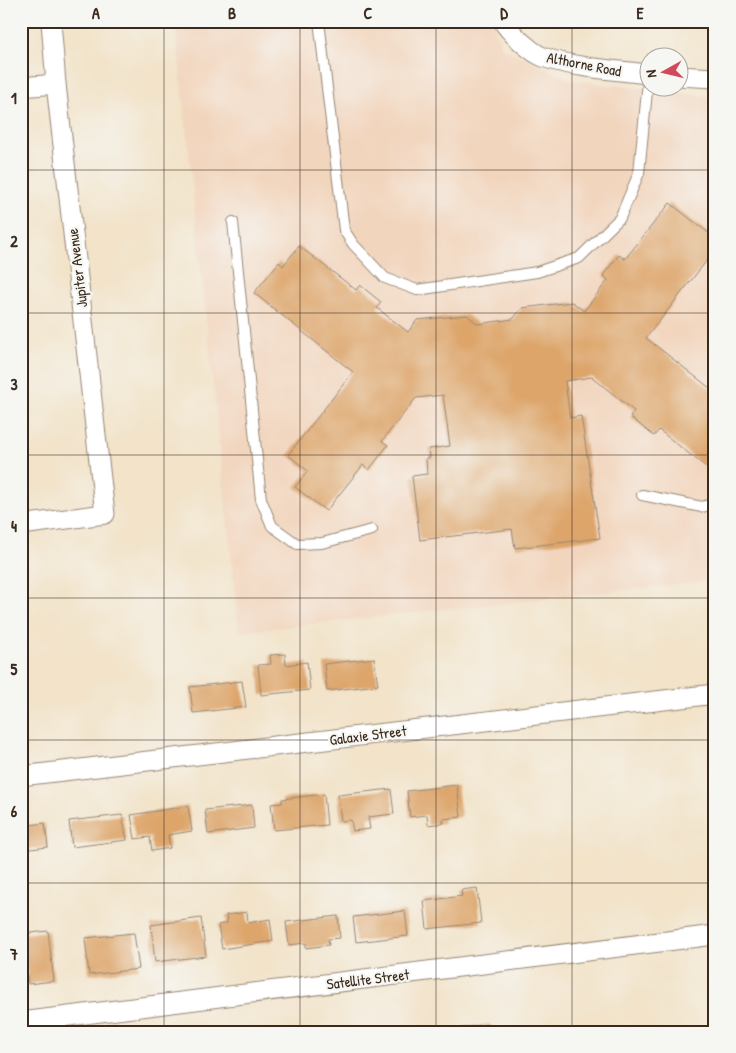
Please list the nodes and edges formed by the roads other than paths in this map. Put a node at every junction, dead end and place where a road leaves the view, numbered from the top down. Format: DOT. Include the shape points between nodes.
graph roads {
  1 [pos="51,21"];
  2 [pos="319,21"];
  3 [pos="503,21"];
  4 [pos="638,73"];
  5 [pos="688,77"];
  6 [pos="715,78"];
  7 [pos="56,84"];
  8 [pos="21,88"];
  9 [pos="646,98"];
  10 [pos="233,222"];
  11 [pos="642,495"];
  12 [pos="715,503"];
  13 [pos="21,525"];
  14 [pos="372,530"];
  15 [pos="715,694"];
  16 [pos="21,776"];
  17 [pos="715,935"];
  18 [pos="21,1022"];
  1 -- 7 [label="street, Jupiter Avenue"];
  2 -- 9 [label="lane" via="344,230 384,278 417,290 537,272 579,258 620,218 639,173"];
  3 -- 4 [label="street, Althorne Road" via="507,29 541,56"];
  5 -- 6 [label="street"];
  7 -- 8 [label="street"];
  7 -- 13 [label="street, Jupiter Avenue" via="105,514"];
  10 -- 14 [label="lane" via="261,499 272,526 297,544 322,543"];
  11 -- 12 [label="lane" via="702,507"];
  15 -- 16 [label="street, Galaxie Street"];
  17 -- 18 [label="street, Satellite Street"];
}
